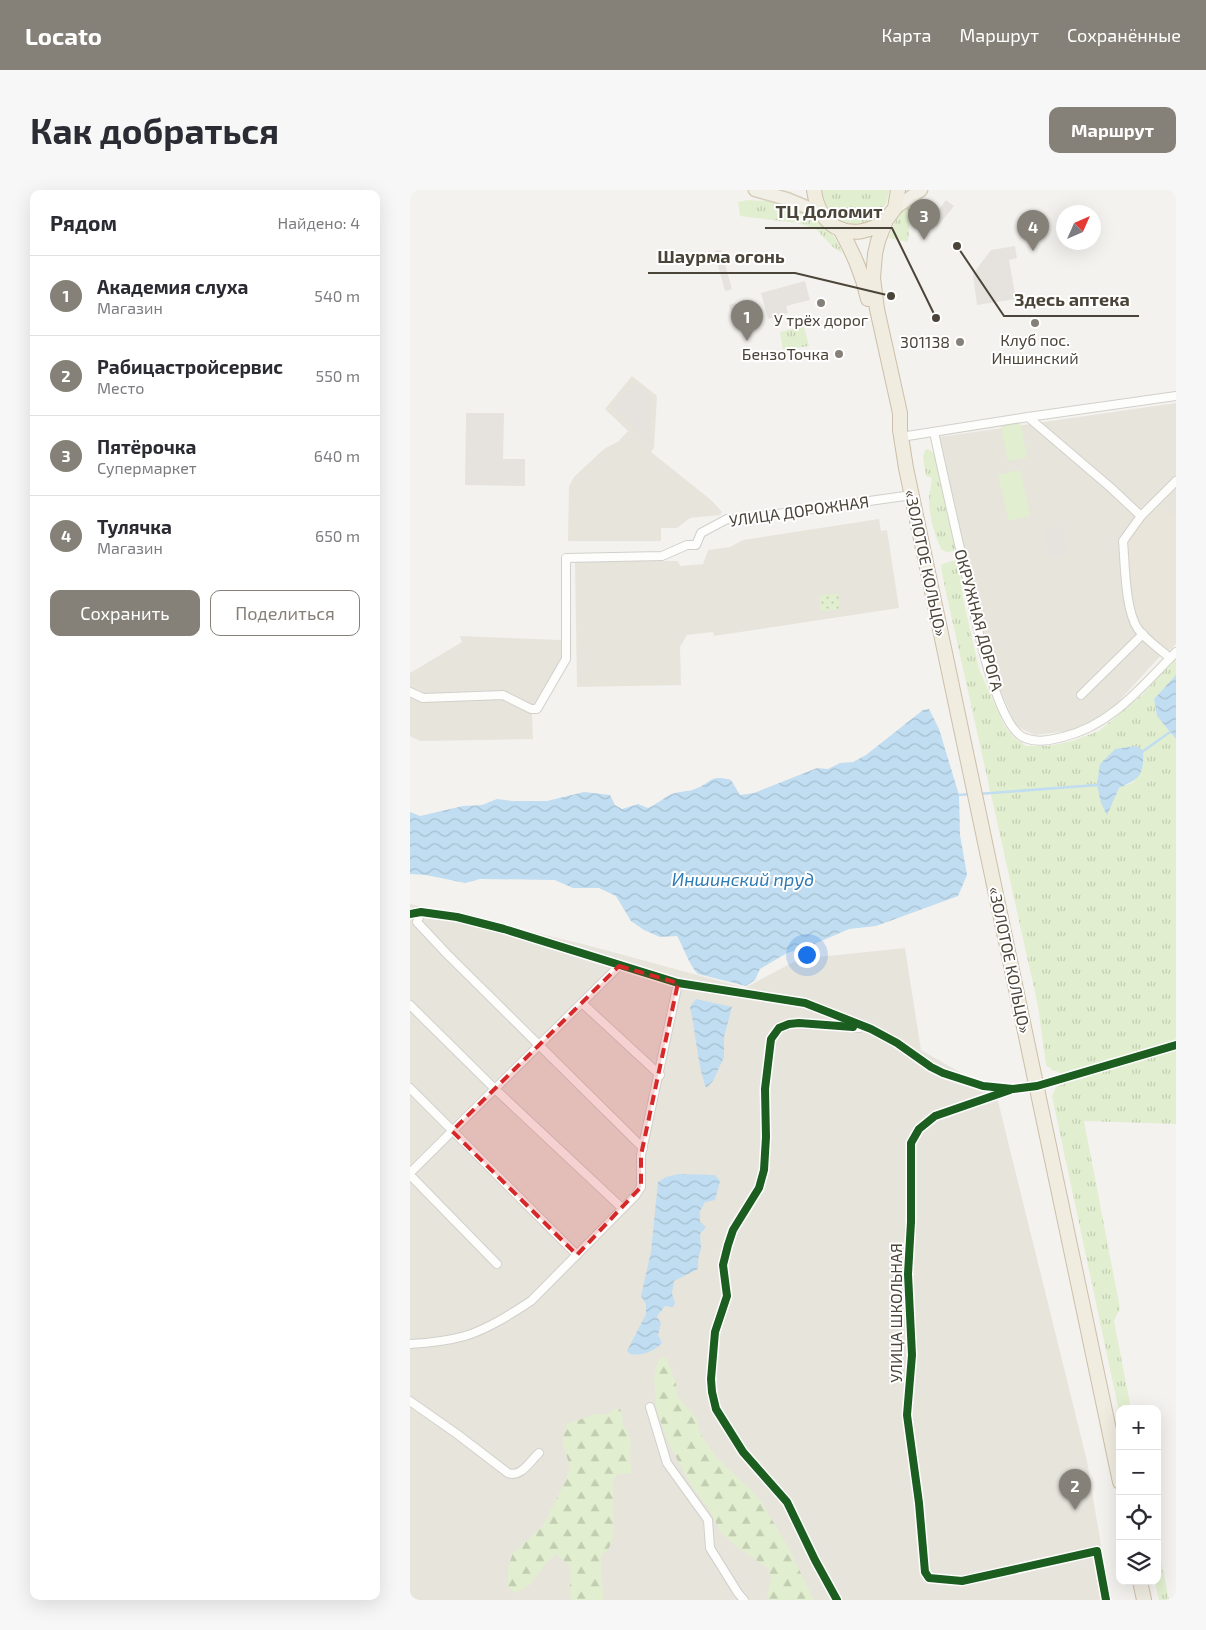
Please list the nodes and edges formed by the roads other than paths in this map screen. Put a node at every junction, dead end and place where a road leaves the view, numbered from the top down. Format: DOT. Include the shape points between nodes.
graph roads {
  1 [pos="755,190"];
  2 [pos="760,190"];
  3 [pos="814,190"];
  4 [pos="898,190"];
  5 [pos="921,190"];
  6 [pos="895,208"];
  7 [pos="821,213"];
  8 [pos="881,224"];
  9 [pos="840,229"];
  10 [pos="1176,396"];
  11 [pos="1028,417"];
  12 [pos="934,432"];
  13 [pos="900,434"];
  14 [pos="1176,480"];
  15 [pos="912,495"];
  16 [pos="1141,516"];
  17 [pos="1143,634"];
  18 [pos="1173,655"];
  19 [pos="410,692"];
  20 [pos="1081,695"];
  21 [pos="421,912"];
  22 [pos="410,914"];
  23 [pos="619,966"];
  24 [pos="678,983"];
  25 [pos="582,1003"];
  26 [pos="410,1005"];
  27 [pos="871,1029"];
  28 [pos="1176,1044"];
  29 [pos="539,1045"];
  30 [pos="660,1075"];
  31 [pos="1038,1086"];
  32 [pos="410,1088"];
  33 [pos="495,1089"];
  34 [pos="1013,1089"];
  35 [pos="452,1131"];
  36 [pos="643,1148"];
  37 [pos="410,1174"];
  38 [pos="622,1208"];
  39 [pos="577,1255"];
  40 [pos="497,1264"];
  41 [pos="410,1344"];
  42 [pos="410,1401"];
  43 [pos="650,1408"];
  44 [pos="538,1453"];
  45 [pos="1116,1463"];
  46 [pos="1141,1585"];
  47 [pos="744,1600"];
  48 [pos="837,1600"];
  49 [pos="1106,1600"];
  50 [pos="1144,1600"];
  1 -- 2 [label="main road"];
  2 -- 7 [label="main road"];
  3 -- 7 [label="highway"];
  4 -- 6 [label="highway, «ЗОЛОТОЕ КОЛЬЦО»"];
  5 -- 6 [label="main road"];
  6 -- 8 [label="highway, «ЗОЛОТОЕ КОЛЬЦО»"];
  7 -- 9 [label="highway, «ЗОЛОТОЕ КОЛЬЦО»"];
  8 -- 9 [label="highway" via="858,232"];
  8 -- 13 [label="highway, «ЗОЛОТОЕ КОЛЬЦО»" via="874,278 877,309 900,413"];
  9 -- 13 [label="highway, «ЗОЛОТОЕ КОЛЬЦО»" via="863,276 892,415"];
  10 -- 11 [label="street"];
  11 -- 12 [label="street"];
  11 -- 16 [label="street"];
  12 -- 13 [label="street"];
  12 -- 18 [label="street, ОКРУЖНАЯ ДОРОГА" via="987,665 1016,732 1026,739 1044,741 1089,729 1141,689"];
  13 -- 15 [label="highway, «ЗОЛОТОЕ КОЛЬЦО»"];
  14 -- 16 [label="street"];
  15 -- 19 [label="street, УЛИЦА ДОРОЖНАЯ" via="726,519 702,533 696,545 662,556 566,558 566,660 537,709 503,695 423,698"];
  15 -- 31 [label="highway, «ЗОЛОТОЕ КОЛЬЦО»"];
  16 -- 17 [label="street" via="1122,541 1132,615"];
  17 -- 18 [label="street"];
  17 -- 20 [label="street"];
  21 -- 22 [label="street"];
  21 -- 23 [label="street" via="504,929"];
  21 -- 29 [label="street" via="417,922"];
  23 -- 24 [label="street"];
  23 -- 25 [label="street"];
  24 -- 27 [label="street" via="804,1003"];
  24 -- 30 [label="street"];
  25 -- 29 [label="street"];
  25 -- 30 [label="street"];
  26 -- 33 [label="street"];
  27 -- 34 [label="street" via="943,1073 983,1086"];
  27 -- 48 [label="street" via="794,1023 779,1028 771,1039 765,1090 763,1177 728,1245 723,1265 727,1296 715,1332 711,1379 716,1409 743,1452 785,1499"];
  28 -- 31 [label="street"];
  29 -- 33 [label="street"];
  29 -- 36 [label="street"];
  30 -- 36 [label="street"];
  31 -- 34 [label="street"];
  31 -- 45 [label="highway, «ЗОЛОТОЕ КОЛЬЦО»"];
  32 -- 35 [label="street"];
  33 -- 35 [label="street"];
  33 -- 38 [label="street"];
  34 -- 49 [label="street, УЛИЦА ШКОЛЬНАЯ" via="935,1116 919,1129 911,1143 908,1274 912,1356 907,1415 925,1572 929,1578 960,1582 1097,1551"];
  35 -- 37 [label="street"];
  35 -- 39 [label="street"];
  36 -- 38 [label="street" via="641,1187"];
  37 -- 40 [label="street"];
  38 -- 39 [label="street"];
  39 -- 41 [label="street" via="540,1293 510,1314 466,1335"];
  42 -- 44 [label="street" via="512,1475 519,1473"];
  43 -- 47 [label="street" via="666,1463 708,1520 710,1548"];
  46 -- 50 [label="highway"];
}
